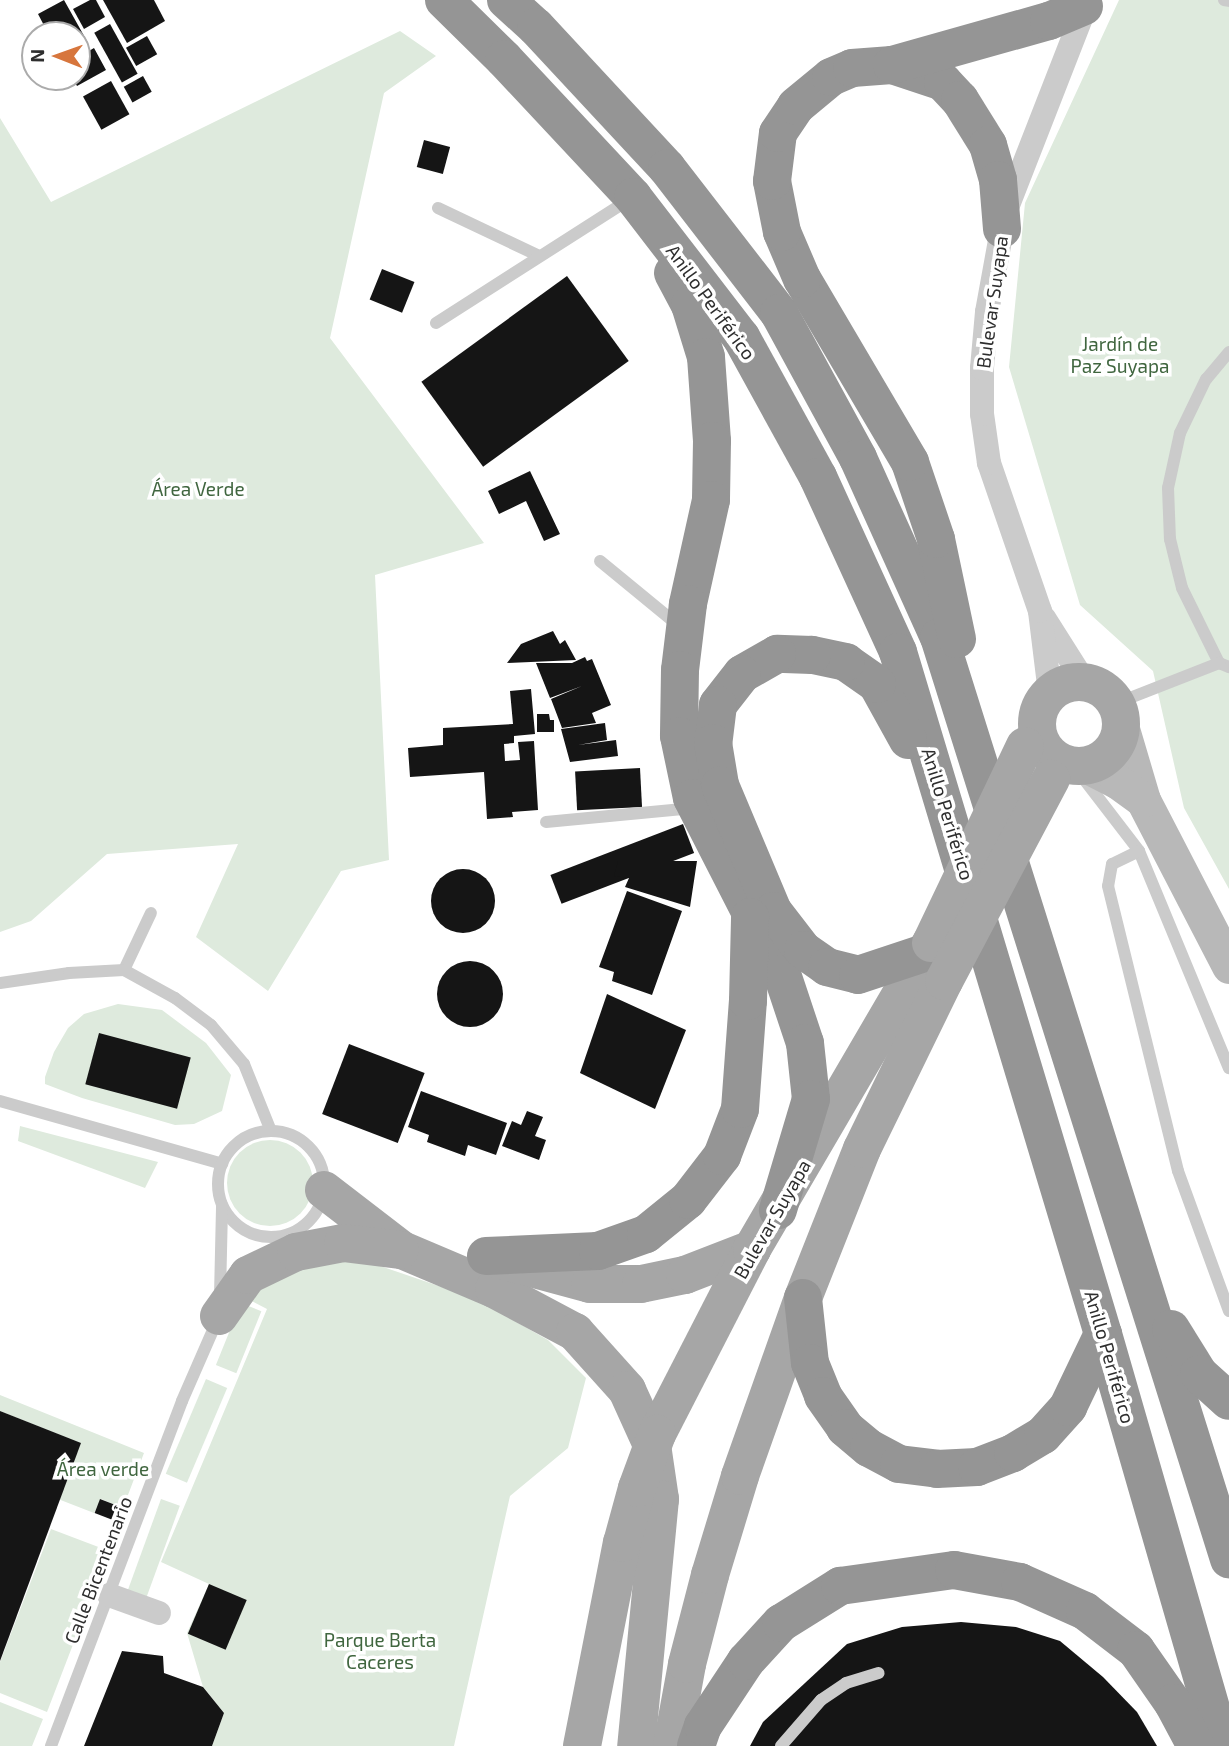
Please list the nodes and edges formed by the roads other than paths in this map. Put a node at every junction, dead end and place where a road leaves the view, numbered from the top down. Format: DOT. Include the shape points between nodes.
graph roads {
  1 [pos="444,0"];
  2 [pos="506,0"];
  3 [pos="1086,3"];
  4 [pos="892,65"];
  5 [pos="633,197"];
  6 [pos="438,208"];
  7 [pos="1002,229"];
  8 [pos="539,256"];
  9 [pos="436,324"];
  10 [pos="1229,352"];
  11 [pos="600,561"];
  12 [pos="1040,611"];
  13 [pos="685,631"];
  14 [pos="1224,665"];
  15 [pos="1049,710"];
  16 [pos="1119,716"];
  17 [pos="978,759"];
  18 [pos="1068,768"];
  19 [pos="1143,800"];
  20 [pos="697,808"];
  21 [pos="949,815"];
  22 [pos="546,822"];
  23 [pos="1139,850"];
  24 [pos="750,911"];
  25 [pos="151,913"];
  26 [pos="1226,953"];
  27 [pos="934,959"];
  28 [pos="124,970"];
  29 [pos="0,983"];
  30 [pos="1229,1068"];
  31 [pos="0,1101"];
  32 [pos="271,1131"];
  33 [pos="222,1164"];
  34 [pos="323,1181"];
  35 [pos="222,1205"];
  36 [pos="778,1210"];
  37 [pos="752,1249"];
  38 [pos="402,1250"];
  39 [pos="486,1256"];
  40 [pos="1143,1285"];
  41 [pos="803,1298"];
  42 [pos="1229,1311"];
  43 [pos="219,1316"];
  44 [pos="1103,1334"];
  45 [pos="1229,1401"];
  46 [pos="1229,1559"];
  47 [pos="109,1595"];
  48 [pos="159,1613"];
  49 [pos="879,1673"];
  50 [pos="51,1746"];
  51 [pos="582,1746"];
  52 [pos="636,1746"];
  53 [pos="672,1746"];
  54 [pos="696,1746"];
  55 [pos="781,1746"];
  56 [pos="1196,1746"];
  57 [pos="1222,1746"];
  1 -- 5 [label="highway, Anillo Periférico"];
  2 -- 17 [label="highway" via="667,168 779,313 858,457 939,637"];
  3 -- 4 [label="highway" via="1049,21"];
  3 -- 7 [label="street, Bulevar Suyapa"];
  4 -- 7 [label="highway" via="943,82 960,100 988,145 998,180"];
  4 -- 17 [label="highway" via="852,68 831,77 796,106 778,133 772,181 782,232 802,278 910,462 936,539"];
  5 -- 8 [label="lane"];
  5 -- 13 [label="highway" via="690,305 706,357 711,500"];
  5 -- 21 [label="highway, Anillo Periférico" via="741,337 818,477 898,652"];
  6 -- 8 [label="lane"];
  7 -- 12 [label="street, Bulevar Suyapa" via="987,312 982,414 1002,508"];
  8 -- 9 [label="lane"];
  10 -- 14 [label="lane" via="1206,379 1180,433 1168,488 1170,539 1182,588"];
  11 -- 13 [label="lane"];
  12 -- 15 [label="street, Bulevar Suyapa"];
  12 -- 15 [label="street, Bulevar Suyapa"];
  13 -- 20 [label="highway" via="679,736"];
  14 -- 16 [label="lane"];
  15 -- 16 [label="main road" via="1097,685"];
  15 -- 18 [label="main road" via="1042,745"];
  15 -- 27 [label="main road, Bulevar Suyapa, bridge"];
  16 -- 18 [label="main road" via="1110,753"];
  16 -- 19 [label="street"];
  17 -- 40 [label="highway"];
  18 -- 19 [label="street" via="1117,781"];
  18 -- 23 [label="lane"];
  18 -- 27 [label="main road, Bulevar Suyapa, bridge"];
  19 -- 26 [label="street"];
  20 -- 22 [label="lane"];
  20 -- 24 [label="highway"];
  21 -- 27 [label="highway" via="877,684 846,662 777,654 742,674 718,705 713,743 720,785 773,911 803,950 827,967 858,975"];
  21 -- 44 [label="highway, Anillo Periférico"];
  23 -- 30 [label="lane"];
  23 -- 42 [label="lane" via="1112,864 1108,886 1178,1171"];
  24 -- 36 [label="highway" via="782,974 805,1043 811,1099"];
  24 -- 39 [label="highway" via="740,1109 722,1156 688,1200 646,1234 630,1241 598,1251"];
  25 -- 28 [label="lane"];
  27 -- 36 [label="main road, Bulevar Suyapa"];
  27 -- 41 [label="main road, Bulevar Suyapa"];
  28 -- 29 [label="lane"];
  28 -- 32 [label="lane" via="211,1024 244,1063"];
  31 -- 33 [label="lane"];
  32 -- 33 [label="lane" via="240,1141"];
  32 -- 34 [label="lane" via="289,1133 304,1142 316,1156"];
  33 -- 35 [label="lane" via="218,1184"];
  34 -- 35 [label="lane" via="318,1209 307,1224 290,1234 270,1238 251,1234 234,1222"];
  34 -- 38 [label="main road"];
  34 -- 39 [label="main road" via="462,1250"];
  35 -- 43 [label="lane, Calle Bicentenario"];
  36 -- 37 [label="main road, Bulevar Suyapa"];
  37 -- 39 [label="main road" via="685,1275 641,1284 590,1284"];
  37 -- 51 [label="main road, Bulevar Suyapa, bridge" via="657,1434 637,1488"];
  38 -- 43 [label="main road" via="343,1243 296,1252 248,1275"];
  38 -- 52 [label="main road" via="494,1289 575,1332 627,1390 640,1416 652,1445 660,1511"];
  40 -- 45 [label="highway" via="1199,1374"];
  40 -- 46 [label="highway"];
  41 -- 44 [label="highway" via="810,1363 823,1396 845,1428 899,1464 937,1469 977,1467 1043,1435 1068,1407"];
  41 -- 53 [label="main road, Bulevar Suyapa" via="710,1575"];
  43 -- 47 [label="lane, Calle Bicentenario"];
  44 -- 57 [label="highway, Anillo Periférico"];
  47 -- 48 [label="street"];
  47 -- 50 [label="lane, Calle Bicentenario"];
  49 -- 55 [label="lane" via="846,1683 821,1700"];
  54 -- 56 [label="highway" via="703,1726 746,1661 781,1623 841,1586 954,1570 1020,1582 1085,1611 1136,1650"];
}
